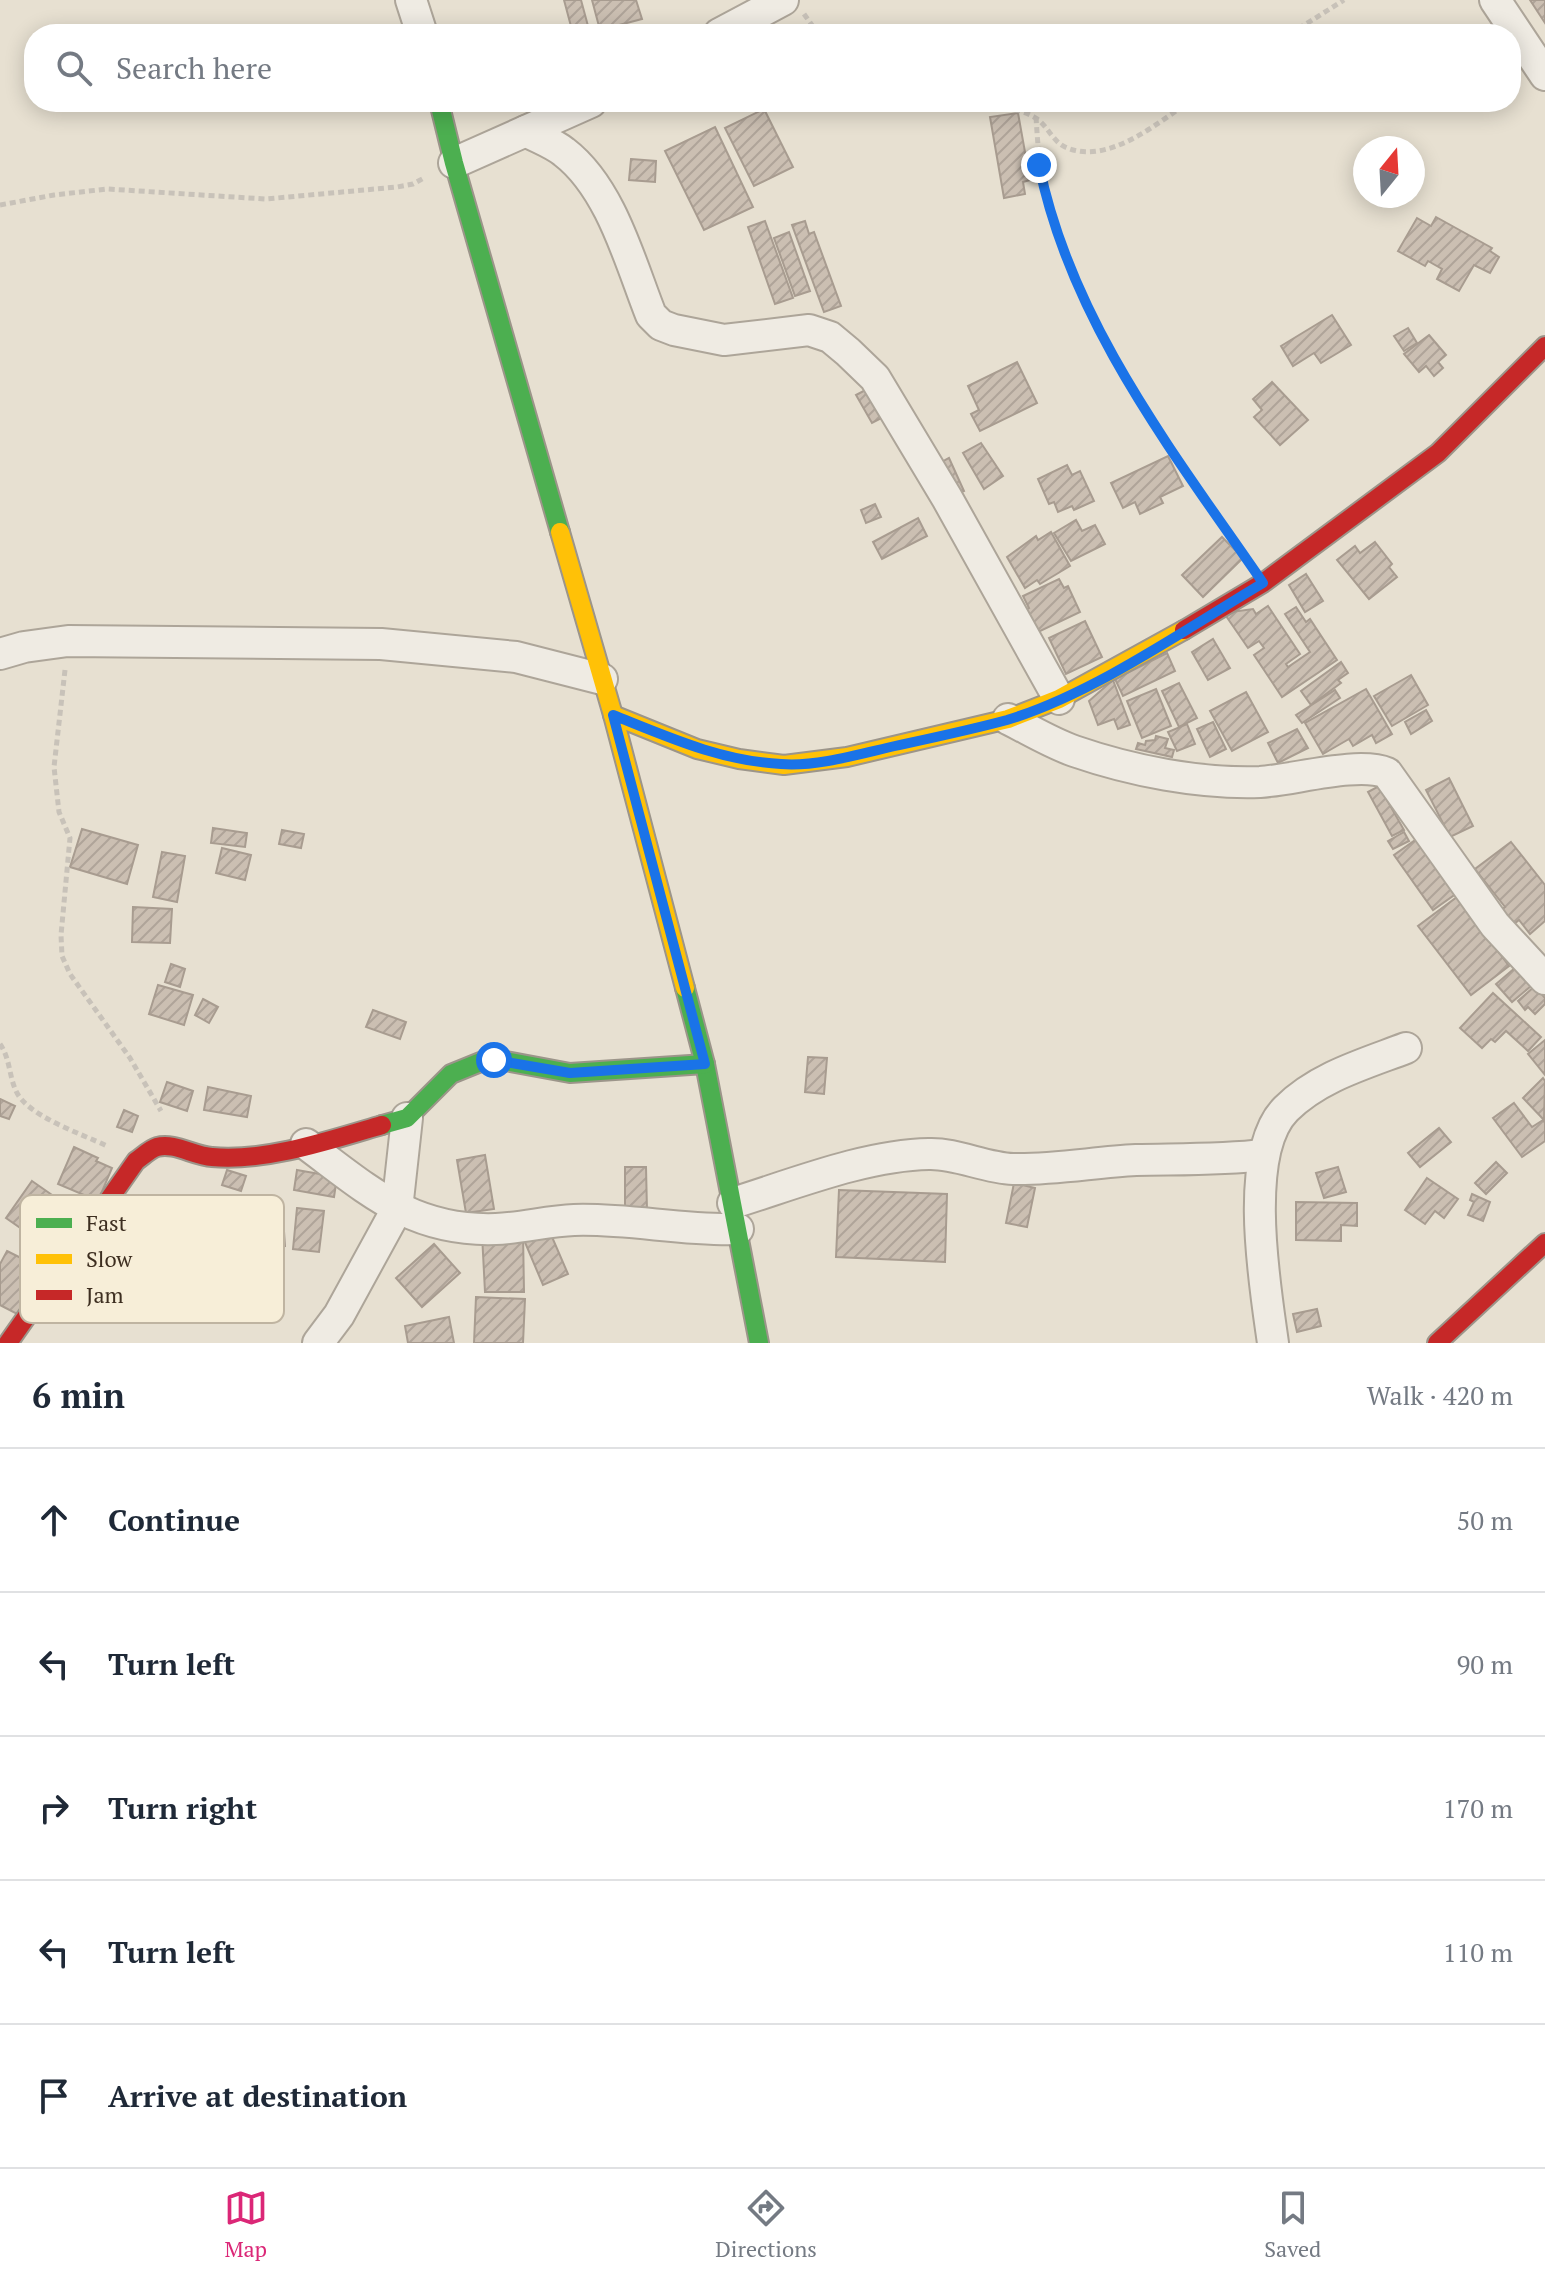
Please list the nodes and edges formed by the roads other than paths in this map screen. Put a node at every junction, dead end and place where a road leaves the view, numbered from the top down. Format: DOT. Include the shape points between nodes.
graph roads {
  1 [pos="411,0"];
  2 [pos="1495,0"];
  3 [pos="792,5"];
  4 [pos="419,24"];
  5 [pos="744,24"];
  6 [pos="1511,24"];
  7 [pos="1521,39"];
  8 [pos="1545,75"];
  9 [pos="441,112"];
  10 [pos="569,112"];
  11 [pos="526,131"];
  12 [pos="454,163"];
  13 [pos="1545,346"];
  14 [pos="0,654"];
  15 [pos="602,679"];
  16 [pos="1059,699"];
  17 [pos="613,715"];
  18 [pos="1008,719"];
  19 [pos="1545,979"];
  20 [pos="1406,1048"];
  21 [pos="705,1064"];
  22 [pos="407,1118"];
  23 [pos="306,1144"];
  24 [pos="1264,1155"];
  25 [pos="112,1195"];
  26 [pos="397,1209"];
  27 [pos="736,1216"];
  28 [pos="1545,1243"];
  29 [pos="22,1323"];
  30 [pos="8,1343"];
  31 [pos="318,1343"];
  32 [pos="759,1343"];
  33 [pos="1273,1343"];
  34 [pos="1437,1343"];
  1 -- 4 [label="street"];
  2 -- 6 [label="street"];
  3 -- 5 [label="street"];
  7 -- 8 [label="street"];
  9 -- 12 [label="street"];
  10 -- 11 [label="street"];
  11 -- 12 [label="street"];
  11 -- 16 [label="street" via="563,151 603,197 651,315 661,325 724,340 809,330 830,337 875,378"];
  12 -- 15 [label="street"];
  13 -- 16 [label="street" via="1438,453 1263,583"];
  14 -- 15 [label="street" via="68,641 381,644 516,657"];
  15 -- 17 [label="street"];
  16 -- 18 [label="street"];
  17 -- 18 [label="street" via="697,749 784,765 847,757"];
  17 -- 21 [label="street"];
  18 -- 19 [label="street" via="1072,750 1147,771 1260,782 1369,769 1387,773 1495,925"];
  20 -- 24 [label="street" via="1325,1079 1294,1102 1279,1119"];
  21 -- 22 [label="street" via="570,1073 483,1061 451,1074"];
  21 -- 27 [label="street"];
  22 -- 23 [label="street"];
  22 -- 26 [label="street"];
  23 -- 25 [label="street" via="225,1158 157,1147 136,1161"];
  23 -- 26 [label="street"];
  24 -- 27 [label="street" via="1012,1169 945,1155 904,1156 852,1167"];
  24 -- 33 [label="street" via="1262,1261"];
  26 -- 27 [label="street" via="444,1225 493,1229 572,1220 700,1230"];
  26 -- 31 [label="street"];
  27 -- 32 [label="street"];
  28 -- 34 [label="street"];
  29 -- 30 [label="street"];
}
